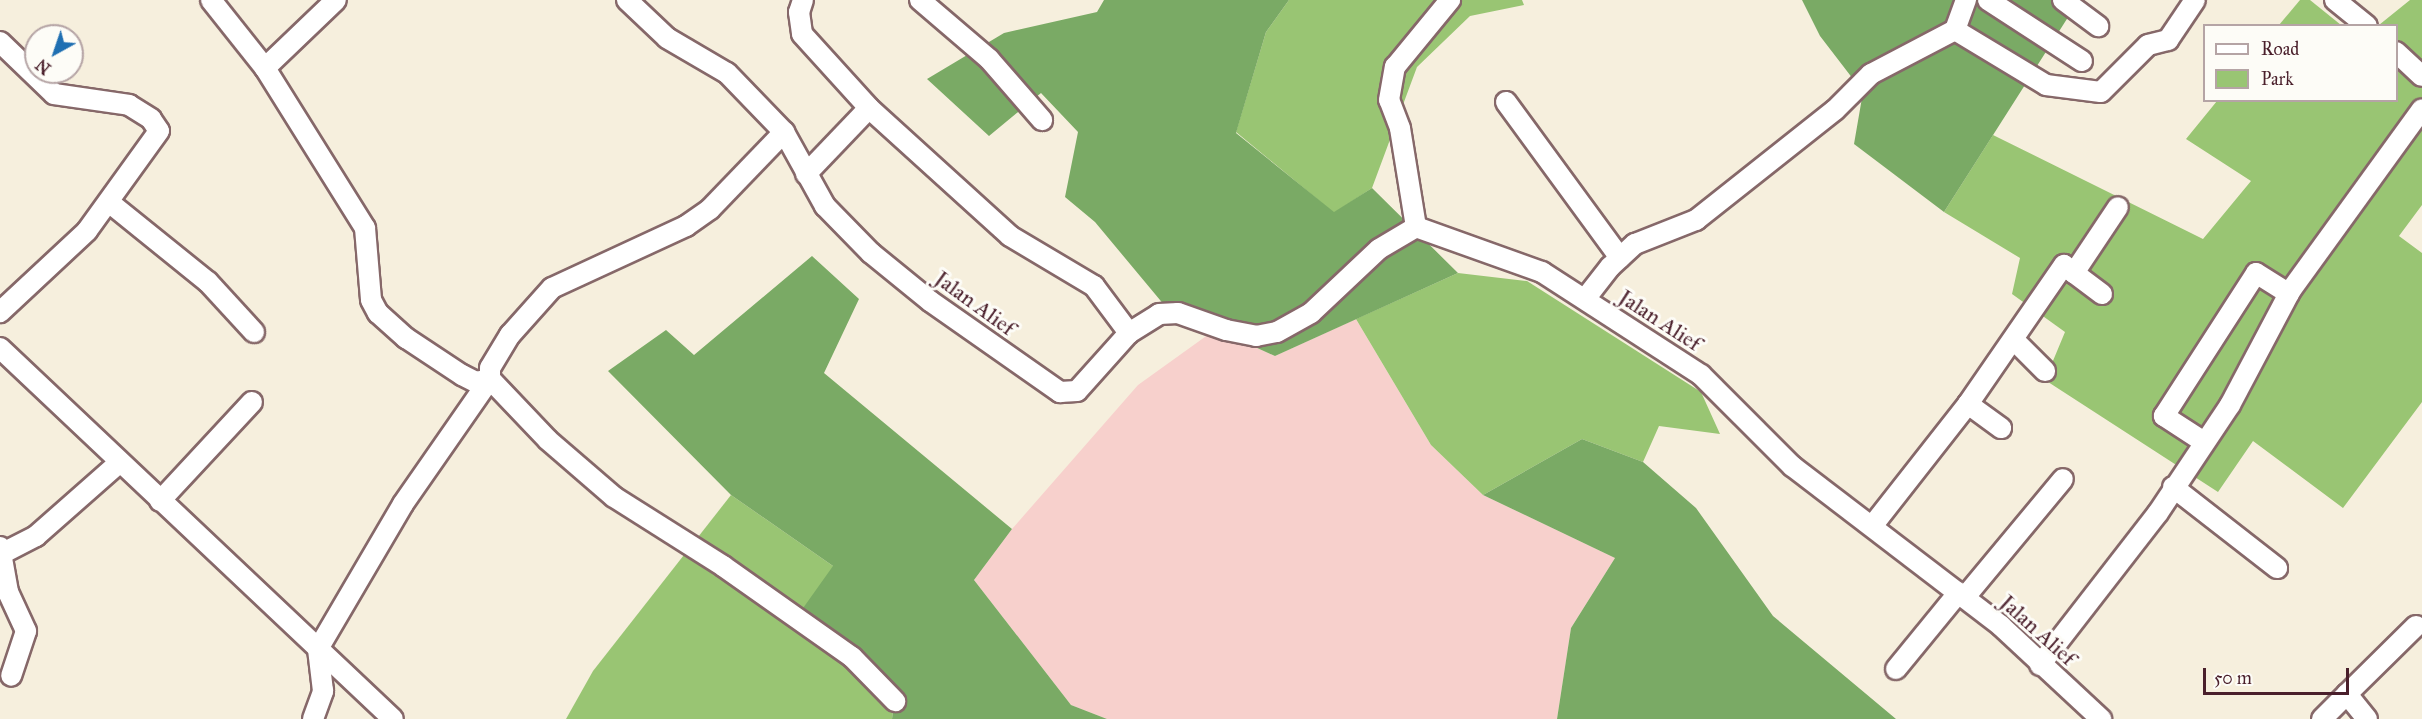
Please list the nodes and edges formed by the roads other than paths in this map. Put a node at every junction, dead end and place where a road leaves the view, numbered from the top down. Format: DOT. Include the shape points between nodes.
graph roads {
  1 [pos="211,0"];
  2 [pos="336,0"];
  3 [pos="627,0"];
  4 [pos="803,0"];
  5 [pos="920,0"];
  6 [pos="1450,0"];
  7 [pos="1966,0"];
  8 [pos="1988,0"];
  9 [pos="2063,0"];
  10 [pos="2194,0"];
  11 [pos="2335,0"];
  12 [pos="2365,24"];
  13 [pos="2098,26"];
  14 [pos="1955,30"];
  15 [pos="0,42"];
  16 [pos="2398,53"];
  17 [pos="2082,61"];
  18 [pos="265,69"];
  19 [pos="2422,76"];
  20 [pos="1506,102"];
  21 [pos="869,108"];
  22 [pos="2422,110"];
  23 [pos="1042,120"];
  24 [pos="784,132"];
  25 [pos="806,174"];
  26 [pos="110,203"];
  27 [pos="2118,207"];
  28 [pos="1416,227"];
  29 [pos="1620,258"];
  30 [pos="2074,273"];
  31 [pos="2102,294"];
  32 [pos="2289,294"];
  33 [pos="1584,299"];
  34 [pos="0,312"];
  35 [pos="254,332"];
  36 [pos="1129,333"];
  37 [pos="2014,340"];
  38 [pos="0,348"];
  39 [pos="2045,371"];
  40 [pos="490,379"];
  41 [pos="252,402"];
  42 [pos="1968,404"];
  43 [pos="2001,428"];
  44 [pos="2204,442"];
  45 [pos="120,462"];
  46 [pos="2063,478"];
  47 [pos="2173,487"];
  48 [pos="160,501"];
  49 [pos="1873,525"];
  50 [pos="2,550"];
  51 [pos="2277,567"];
  52 [pos="1962,594"];
  53 [pos="2416,626"];
  54 [pos="318,649"];
  55 [pos="2040,665"];
  56 [pos="1896,669"];
  57 [pos="10,676"];
  58 [pos="2347,694"];
  59 [pos="895,701"];
  60 [pos="313,719"];
  61 [pos="393,719"];
  62 [pos="2101,719"];
  63 [pos="2322,719"];
  64 [pos="2367,719"];
  1 -- 18 [label="street"];
  2 -- 18 [label="street"];
  3 -- 24 [label="street" via="667,38 727,73"];
  4 -- 21 [label="street" via="799,12 802,34"];
  5 -- 23 [label="street" via="989,59"];
  6 -- 28 [label="street" via="1395,68 1389,100 1400,128"];
  7 -- 14 [label="street"];
  8 -- 17 [label="street"];
  9 -- 13 [label="street"];
  10 -- 14 [label="street" via="2168,40 2148,45 2101,92 2046,85"];
  11 -- 12 [label="street"];
  14 -- 29 [label="street" via="1871,74 1835,110 1696,220 1635,244"];
  15 -- 26 [label="street" via="60,98 129,105 158,125 155,138"];
  16 -- 19 [label="street"];
  18 -- 40 [label="street" via="365,228 371,300 378,313 406,338 462,375 476,382"];
  20 -- 29 [label="street"];
  21 -- 25 [label="street"];
  21 -- 36 [label="street" via="1010,236 1094,286"];
  22 -- 32 [label="street"];
  24 -- 25 [label="street"];
  24 -- 40 [label="street" via="748,167 726,196 686,226 552,288 510,335 490,368"];
  25 -- 36 [label="street, Jalan Alief" via="825,206 871,253 930,301 1060,392 1077,391 1087,383"];
  26 -- 34 [label="street" via="57,262"];
  26 -- 35 [label="street" via="208,282"];
  27 -- 30 [label="street"];
  28 -- 33 [label="street, Jalan Alief" via="1542,272"];
  28 -- 36 [label="street, Jalan Alief" via="1379,249 1311,313 1277,332 1256,336 1168,312"];
  29 -- 33 [label="street"];
  30 -- 31 [label="street"];
  30 -- 37 [label="street" via="2064,265"];
  32 -- 44 [label="street" via="2230,405"];
  32 -- 44 [label="street" via="2256,273 2164,416"];
  33 -- 49 [label="street, Jalan Alief" via="1701,375 1792,466"];
  37 -- 39 [label="street"];
  37 -- 42 [label="street"];
  38 -- 45 [label="street"];
  40 -- 54 [label="street" via="403,504"];
  40 -- 59 [label="street" via="594,481 852,657"];
  41 -- 48 [label="street"];
  42 -- 43 [label="street"];
  42 -- 49 [label="street"];
  44 -- 47 [label="street"];
  45 -- 48 [label="street"];
  45 -- 50 [label="street" via="36,536"];
  46 -- 52 [label="street"];
  47 -- 51 [label="street"];
  47 -- 55 [label="street" via="2158,513"];
  48 -- 54 [label="street"];
  49 -- 52 [label="street, Jalan Alief"];
  50 -- 57 [label="street" via="9,592 26,631"];
  52 -- 55 [label="street, Jalan Alief"];
  52 -- 56 [label="street"];
  53 -- 58 [label="street"];
  54 -- 60 [label="street" via="323,691"];
  54 -- 61 [label="street"];
  55 -- 62 [label="street, Jalan Alief"];
  58 -- 63 [label="street"];
  58 -- 64 [label="street"];
}
